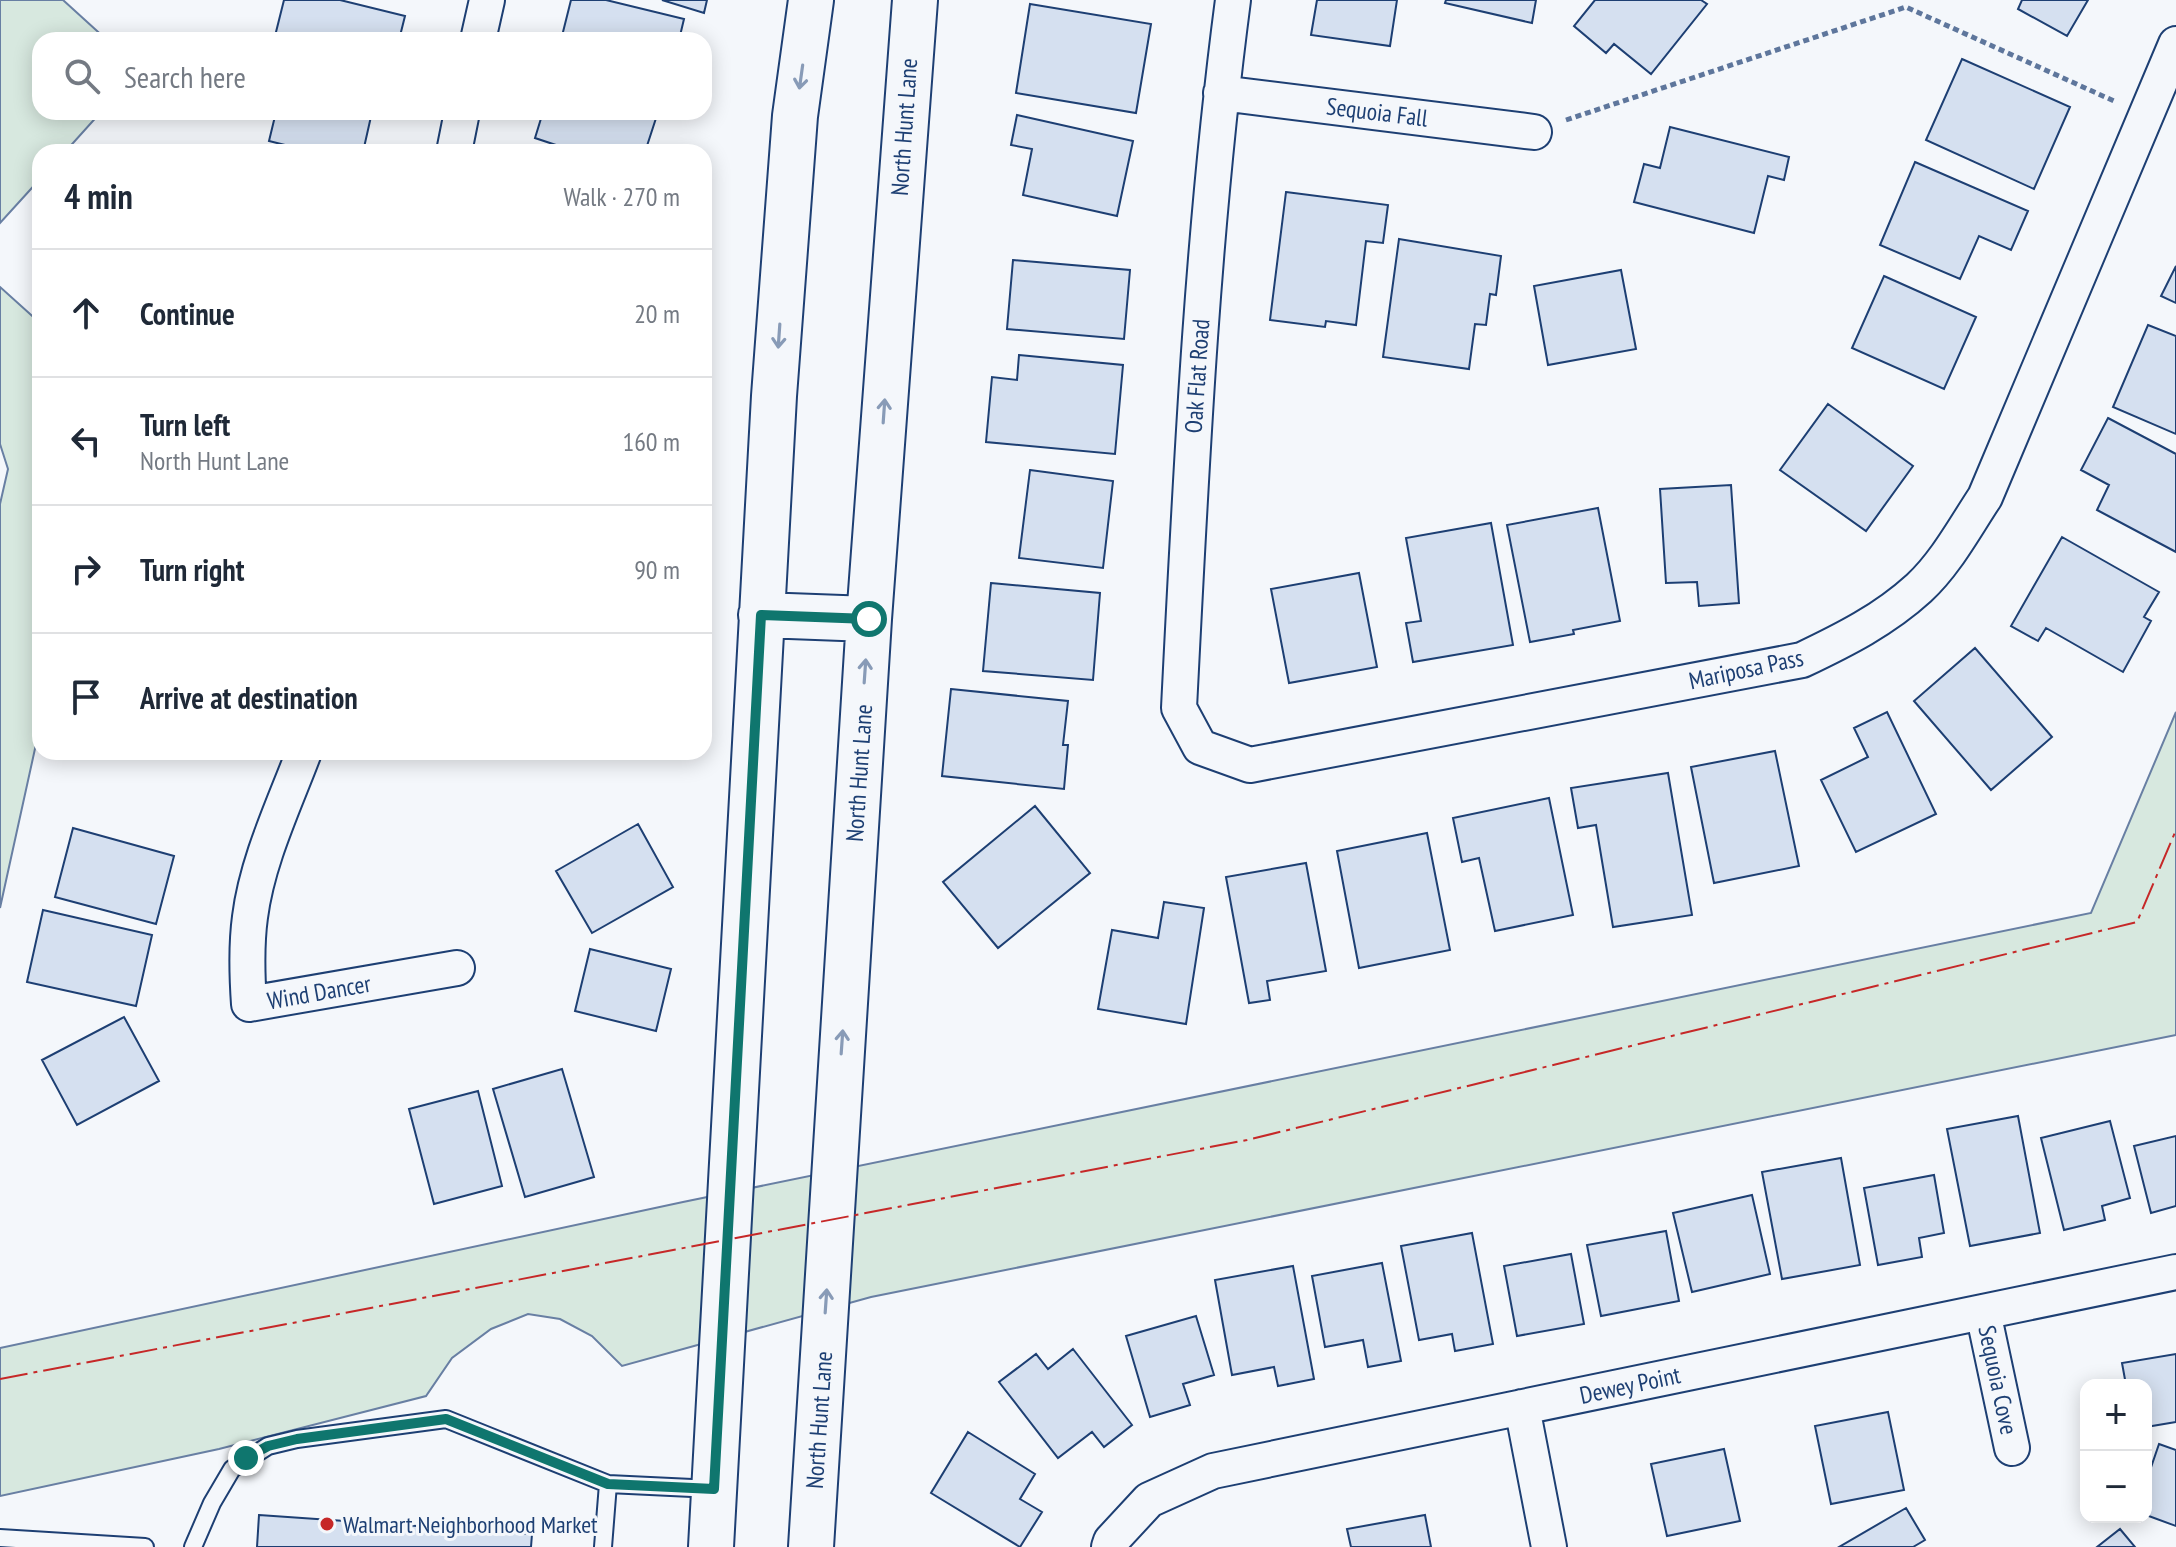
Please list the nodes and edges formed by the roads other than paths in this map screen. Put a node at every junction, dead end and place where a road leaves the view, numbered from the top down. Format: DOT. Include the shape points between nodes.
graph roads {
  1 [pos="487,0"];
  2 [pos="811,0"];
  3 [pos="915,0"];
  4 [pos="1233,0"];
  5 [pos="480,32"];
  6 [pos="2176,44"];
  7 [pos="1221,93"];
  8 [pos="460,120"];
  9 [pos="1534,132"];
  10 [pos="456,144"];
  11 [pos="761,615"];
  12 [pos="869,619"];
  13 [pos="1200,747"];
  14 [pos="301,760"];
  15 [pos="457,968"];
  16 [pos="2176,1272"];
  17 [pos="1983,1312"];
  18 [pos="1522,1407"];
  19 [pos="2012,1448"];
  20 [pos="608,1484"];
  21 [pos="714,1489"];
  22 [pos="0,1538"];
  23 [pos="145,1547"];
  24 [pos="193,1547"];
  25 [pos="603,1547"];
  26 [pos="711,1547"];
  27 [pos="811,1547"];
  28 [pos="1109,1547"];
  29 [pos="1549,1547"];
  1 -- 5 [label="street"];
  2 -- 11 [label="main road, one-way" via="795,116"];
  12 -- 3 [label="main road, North Hunt Lane, one-way"];
  4 -- 7 [label="street, Oak Flat Road"];
  6 -- 13 [label="street, Mariposa Pass" via="1985,497 1920,587 1866,629 1802,660 1250,765"];
  7 -- 9 [label="street, Sequoia Fall"];
  7 -- 13 [label="street, Oak Flat Road" via="1194,405 1179,708"];
  8 -- 10 [label="street"];
  11 -- 12 [label="main road"];
  11 -- 21 [label="main road"];
  27 -- 12 [label="main road, North Hunt Lane, one-way"];
  14 -- 15 [label="street, Wind Dancer" via="250,914 249,1004"];
  16 -- 17 [label="street, Dewey Point"];
  17 -- 18 [label="street, Dewey Point"];
  17 -- 19 [label="street, Sequoia Cove"];
  18 -- 28 [label="street, Dewey Point" via="1213,1471 1149,1500"];
  18 -- 29 [label="street"];
  20 -- 21 [label="lane"];
  20 -- 24 [label="lane" via="446,1419 297,1439 268,1446 232,1469"];
  20 -- 25 [label="lane"];
  21 -- 26 [label="main road"];
  22 -- 23 [label="lane"];
}
